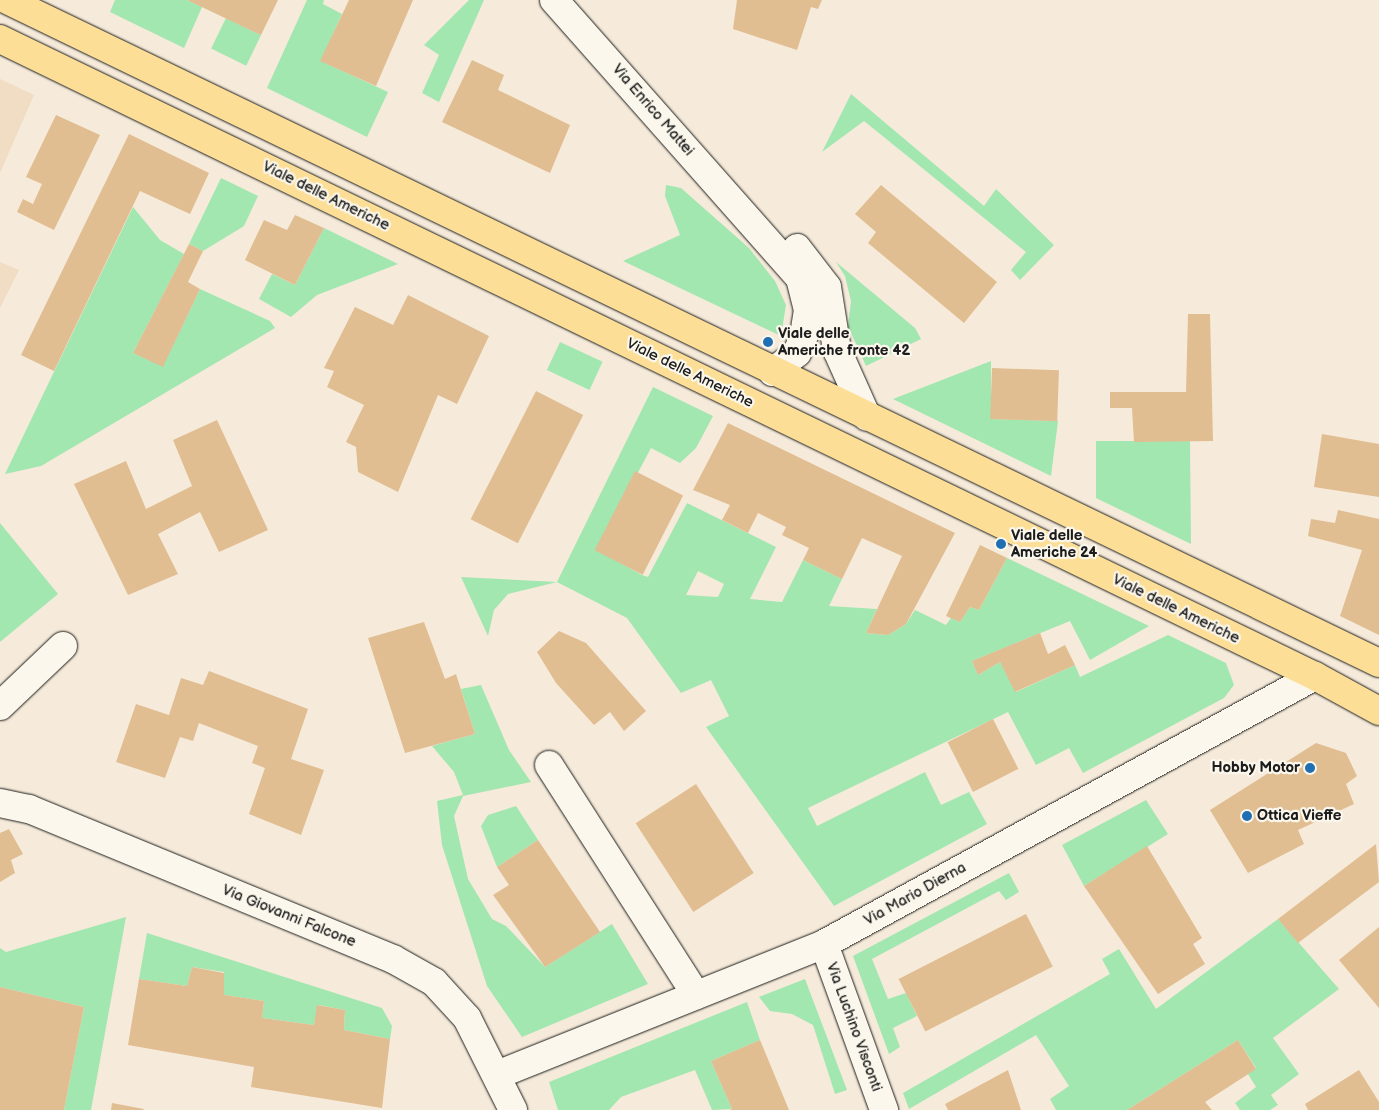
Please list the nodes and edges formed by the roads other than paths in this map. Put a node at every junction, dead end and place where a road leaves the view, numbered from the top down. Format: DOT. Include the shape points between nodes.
graph roads {
  1 [pos="7,0"];
  2 [pos="554,0"];
  3 [pos="0,38"];
  4 [pos="751,222"];
  5 [pos="773,372"];
  6 [pos="867,417"];
  7 [pos="63,646"];
  8 [pos="1379,663"];
  9 [pos="1315,676"];
  10 [pos="0,706"];
  11 [pos="1379,712"];
  12 [pos="549,765"];
  13 [pos="0,803"];
  14 [pos="824,944"];
  15 [pos="696,995"];
  16 [pos="497,1075"];
  17 [pos="512,1110"];
  18 [pos="884,1110"];
  1 -- 5 [label="main road"];
  2 -- 4 [label="street, Via Enrico Mattei"];
  3 -- 9 [label="main road, Viale delle Americhe"];
  4 -- 5 [label="street, Via Enrico Mattei" via="800,278 808,310 797,353"];
  4 -- 6 [label="street" via="792,241 827,287 837,350"];
  5 -- 6 [label="main road"];
  6 -- 8 [label="main road"];
  7 -- 10 [label="street"];
  9 -- 11 [label="main road, Viale delle Americhe"];
  9 -- 14 [label="street, Via Mario Dierna"];
  12 -- 15 [label="street"];
  13 -- 16 [label="street, Via Giovanni Falcone" via="28,809 393,959 434,982 466,1018"];
  14 -- 15 [label="street, Via Mario Dierna"];
  14 -- 18 [label="street, Via Luchino Visconti"];
  15 -- 16 [label="street, Via Mario Dierna"];
  16 -- 17 [label="street, Via Giovanni Falcone"];
}
